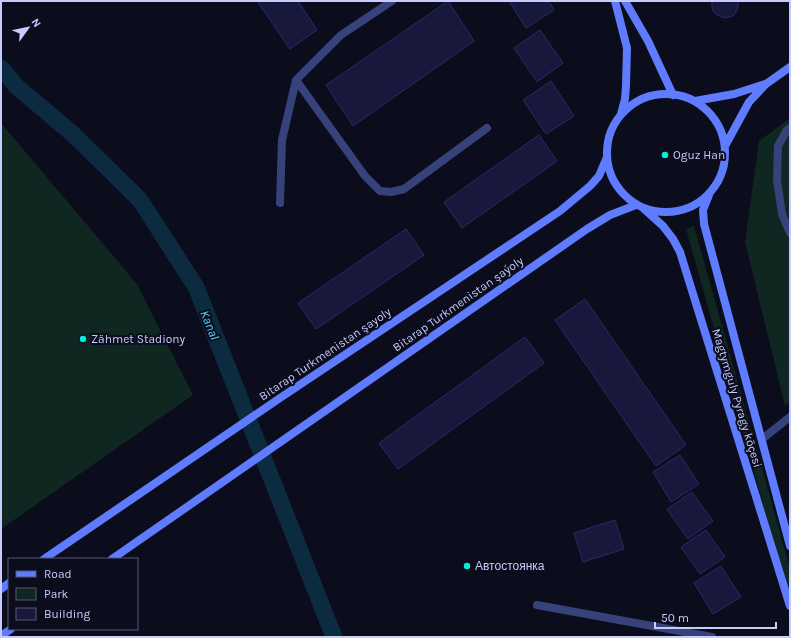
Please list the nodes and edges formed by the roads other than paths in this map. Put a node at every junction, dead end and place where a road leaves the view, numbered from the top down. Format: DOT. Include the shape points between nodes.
graph roads {
  1 [pos="392,1"];
  2 [pos="615,1"];
  3 [pos="625,1"];
  4 [pos="790,67"];
  5 [pos="296,80"];
  6 [pos="766,84"];
  7 [pos="674,95"];
  8 [pos="695,101"];
  9 [pos="621,114"];
  10 [pos="487,128"];
  11 [pos="790,128"];
  12 [pos="725,146"];
  13 [pos="607,157"];
  14 [pos="709,195"];
  15 [pos="280,203"];
  16 [pos="639,207"];
  17 [pos="790,233"];
  18 [pos="790,417"];
  19 [pos="762,439"];
  20 [pos="788,532"];
  21 [pos="790,546"];
  22 [pos="45,558"];
  23 [pos="113,558"];
  24 [pos="538,605"];
  25 [pos="790,606"];
  26 [pos="10,630"];
  27 [pos="1,636"];
  28 [pos="712,637"];
  1 -- 5 [label="lane" via="341,35"];
  2 -- 9 [label="main road" via="626,48 625,99"];
  3 -- 7 [label="main road"];
  4 -- 6 [label="main road"];
  5 -- 10 [label="lane" via="365,176 380,191 404,189"];
  5 -- 15 [label="lane" via="282,140"];
  6 -- 8 [label="main road" via="734,94"];
  6 -- 12 [label="main road" via="749,102"];
  7 -- 8 [label="main road"];
  7 -- 9 [label="main road" via="649,96"];
  8 -- 12 [label="main road" via="715,120 722,132"];
  9 -- 13 [label="main road" via="612,127"];
  11 -- 17 [label="lane" via="778,146 777,180 782,214"];
  12 -- 14 [label="main road" via="725,163 719,180"];
  13 -- 16 [label="main road" via="610,173 618,188"];
  13 -- 22 [label="main road, Bitarap Turkmenistan şayoly" via="599,176 560,212"];
  14 -- 16 [label="main road" via="695,206 678,212 660,213"];
  14 -- 19 [label="main road, Magtymguly Pyragy köçesi" via="703,210 704,224"];
  16 -- 23 [label="main road, Bitarap Turkmenistan şaýoly" via="610,215 587,229"];
  16 -- 25 [label="main road, Magtymguly Pyragy köçesi" via="663,226 680,252"];
  18 -- 19 [label="lane"];
  19 -- 20 [label="main road, Magtymguly Pyragy köçesi"];
  20 -- 21 [label="main road, Magtymguly Pyragy köçesi"];
  24 -- 28 [label="lane"];
  26 -- 27 [label="main road"];
}
